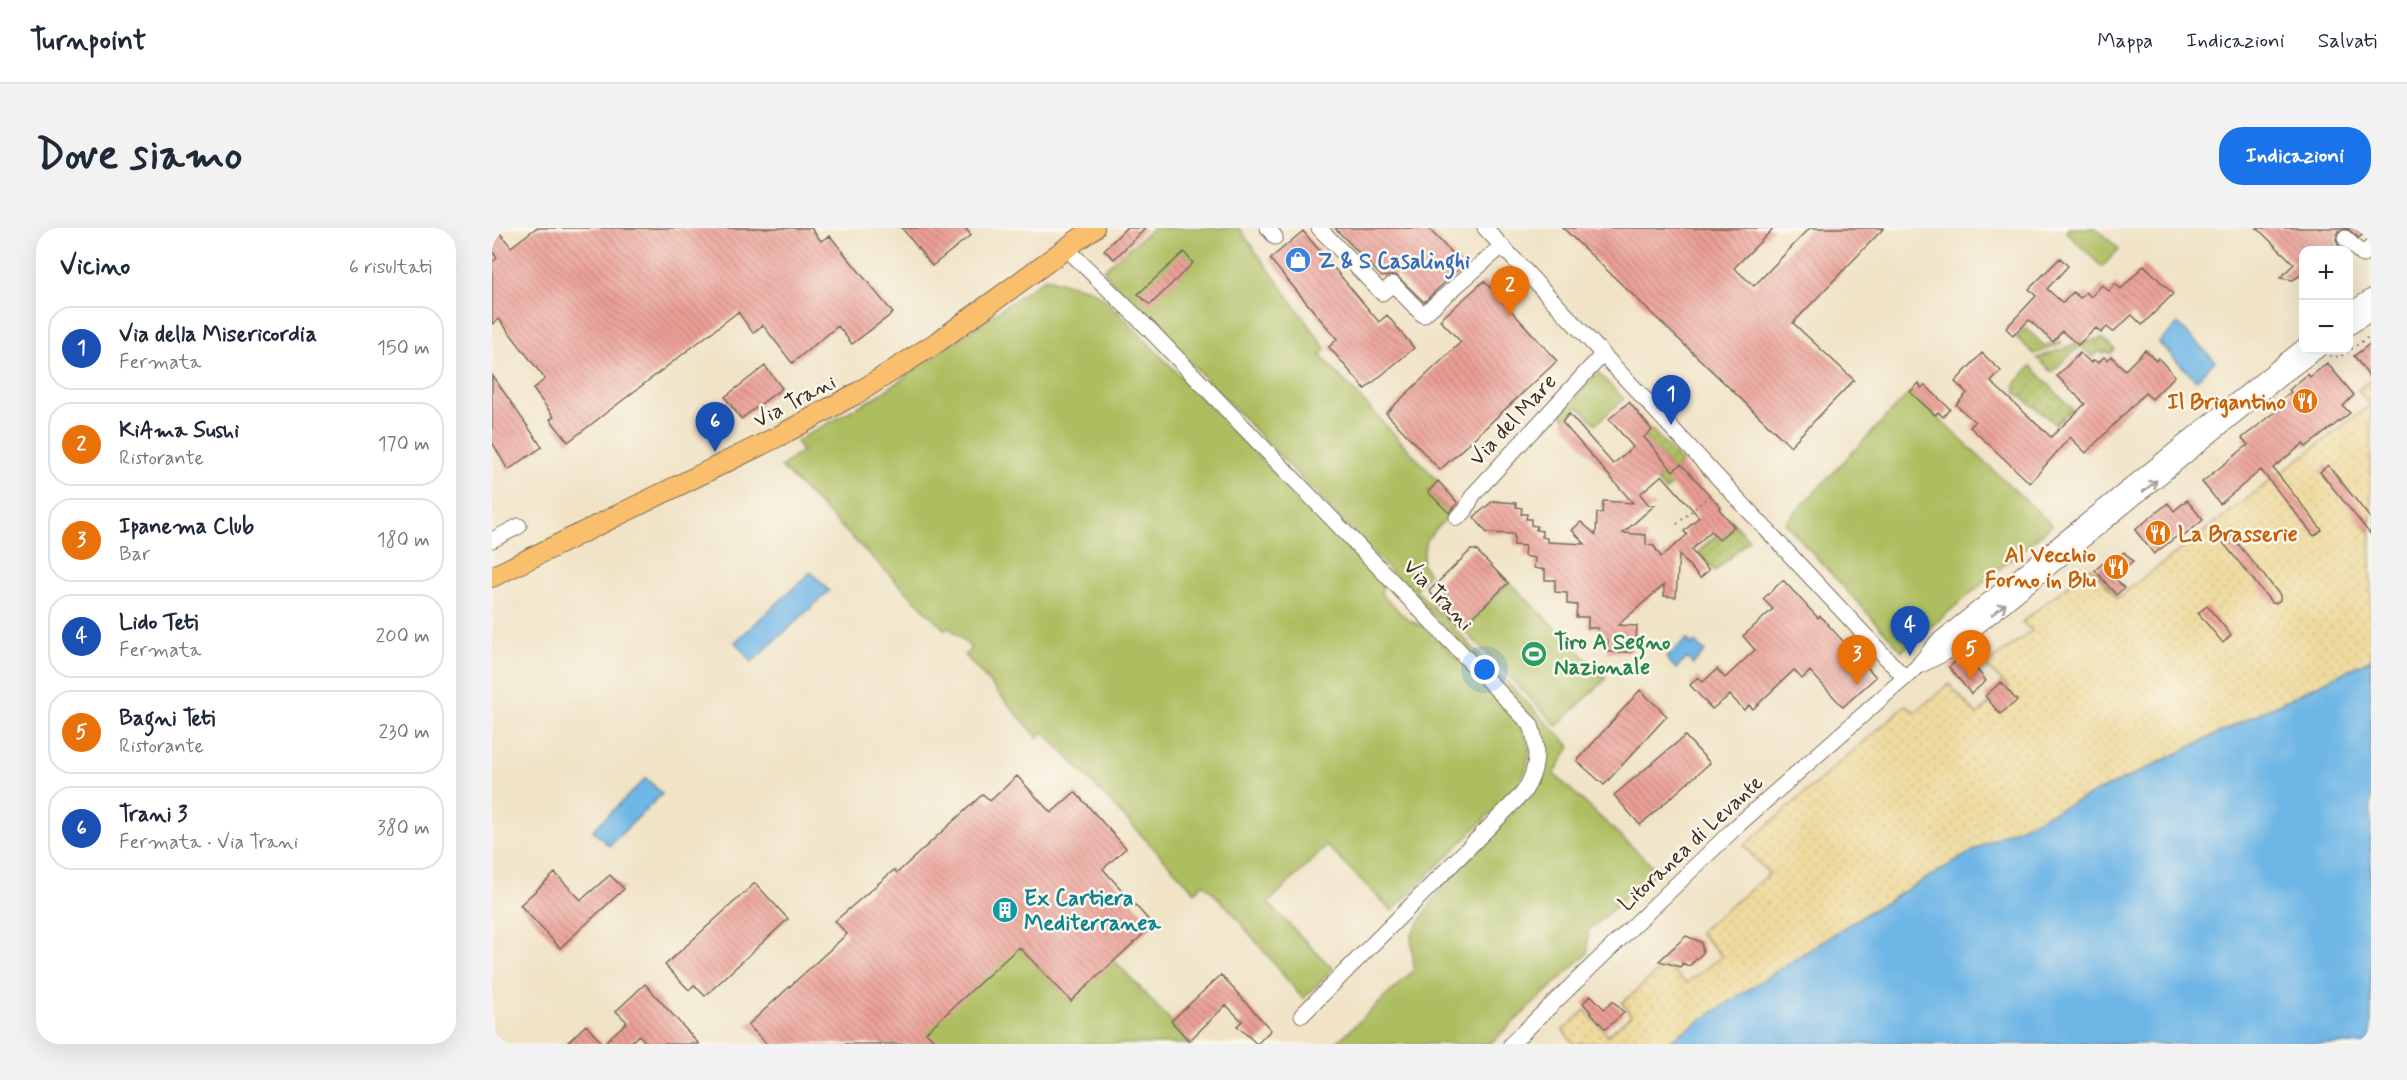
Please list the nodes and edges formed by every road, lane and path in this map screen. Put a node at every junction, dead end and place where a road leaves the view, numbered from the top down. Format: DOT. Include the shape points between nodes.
graph roads {
  1 [pos="1094,228"];
  2 [pos="1318,228"];
  3 [pos="1485,228"];
  4 [pos="2345,238"];
  5 [pos="1502,246"];
  6 [pos="1066,248"];
  7 [pos="2368,255"];
  8 [pos="2371,297"];
  9 [pos="2353,309"];
  10 [pos="2371,313"];
  11 [pos="2353,325"];
  12 [pos="2299,351"];
  13 [pos="1603,354"];
  14 [pos="2311,354"];
  15 [pos="2279,372"];
  16 [pos="1711,494"];
  17 [pos="1457,518"];
  18 [pos="1677,524"];
  19 [pos="519,525"];
  20 [pos="492,540"];
  21 [pos="492,577"];
  22 [pos="1905,678"];
  23 [pos="1302,1015"];
  24 [pos="1511,1044"];
  1 -- 6 [label="main road, Via Trani"];
  2 -- 5 [label="street" via="1382,293 1393,284 1424,315"];
  3 -- 5 [label="street"];
  4 -- 7 [label="street"];
  5 -- 13 [label="street"];
  6 -- 21 [label="main road, Via Trani" via="859,393"];
  6 -- 23 [label="street, Via Trani" via="1531,724 1536,740 1536,769 1523,793"];
  8 -- 9 [label="street"];
  10 -- 11 [label="street"];
  12 -- 15 [label="street"];
  13 -- 17 [label="street, Via del Mare" via="1473,495"];
  13 -- 22 [label="street"];
  14 -- 15 [label="street"];
  15 -- 22 [label="street, Litoranea di Levante" via="2111,509 1945,653"];
  16 -- 18 [label="path"];
  19 -- 20 [label="street"];
  22 -- 24 [label="street, Litoranea di Levante" via="1737,826"];
}
